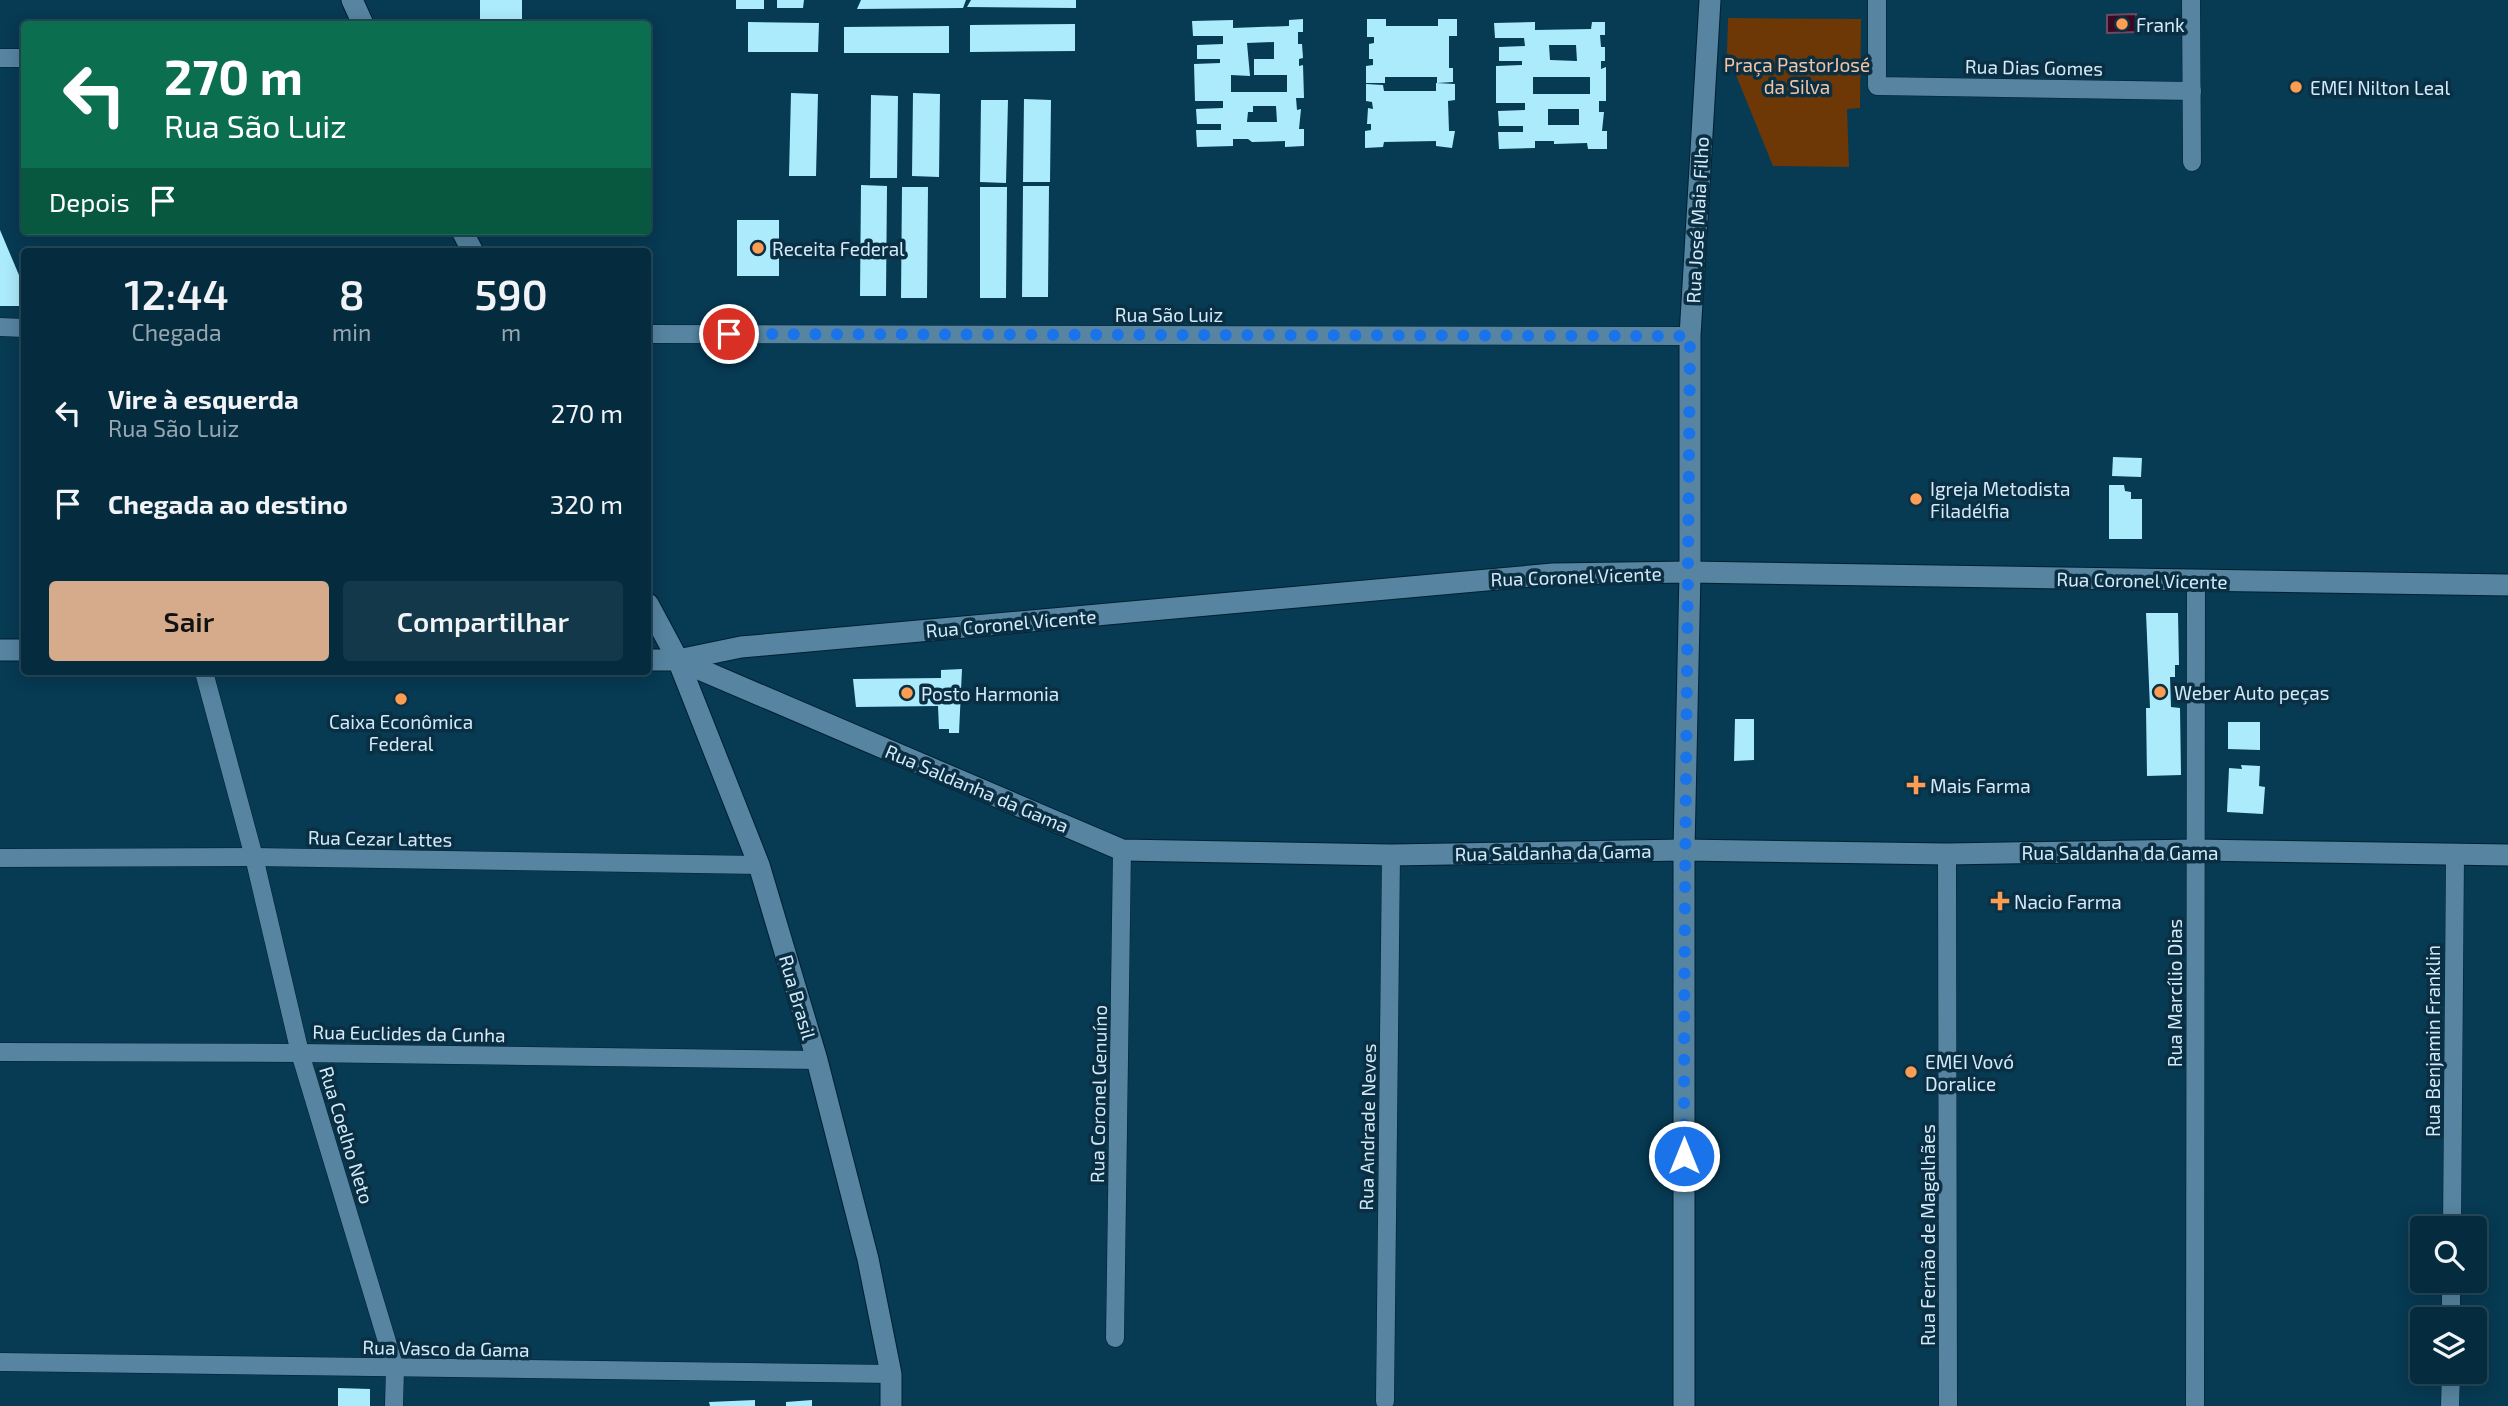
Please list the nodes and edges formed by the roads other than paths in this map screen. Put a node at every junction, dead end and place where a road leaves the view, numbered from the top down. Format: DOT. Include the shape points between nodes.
graph roads {
  1 [pos="352,0"];
  2 [pos="1710,0"];
  3 [pos="1877,0"];
  4 [pos="2191,0"];
  5 [pos="362,21"];
  6 [pos="0,58"];
  7 [pos="21,58"];
  8 [pos="2192,91"];
  9 [pos="2192,162"];
  10 [pos="0,327"];
  11 [pos="21,328"];
  12 [pos="651,334"];
  13 [pos="1690,336"];
  14 [pos="1690,572"];
  15 [pos="2196,580"];
  16 [pos="2508,585"];
  17 [pos="651,610"];
  18 [pos="0,650"];
  19 [pos="21,650"];
  20 [pos="651,660"];
  21 [pos="678,660"];
  22 [pos="205,675"];
  23 [pos="1122,850"];
  24 [pos="1684,850"];
  25 [pos="2195,850"];
  26 [pos="1947,853"];
  27 [pos="1391,855"];
  28 [pos="2455,855"];
  29 [pos="2508,855"];
  30 [pos="254,857"];
  31 [pos="0,858"];
  32 [pos="759,865"];
  33 [pos="0,1052"];
  34 [pos="300,1053"];
  35 [pos="817,1060"];
  36 [pos="2452,1216"];
  37 [pos="1115,1338"];
  38 [pos="0,1362"];
  39 [pos="396,1368"];
  40 [pos="891,1374"];
  41 [pos="2451,1384"];
  42 [pos="1385,1401"];
  43 [pos="394,1406"];
  44 [pos="891,1406"];
  45 [pos="1684,1406"];
  46 [pos="1948,1406"];
  47 [pos="2195,1406"];
  48 [pos="2450,1406"];
  1 -- 5 [label="street"];
  2 -- 13 [label="street, Rua José Maia Filho"];
  3 -- 8 [label="street, Rua Dias Gomes" via="1877,86"];
  4 -- 8 [label="street"];
  6 -- 7 [label="street"];
  8 -- 9 [label="street"];
  10 -- 11 [label="street"];
  12 -- 13 [label="street, Rua São Luiz"];
  13 -- 14 [label="street, Rua José Maia Filho"];
  14 -- 15 [label="street, Rua Coronel Vicente"];
  14 -- 21 [label="street, Rua Coronel Vicente" via="1553,574 741,648"];
  14 -- 24 [label="street, Rua José Maia Filho"];
  15 -- 16 [label="street, Rua Coronel Vicente"];
  15 -- 25 [label="street, Rua Marcílio Dias"];
  17 -- 21 [label="street, Rua Brasil"];
  18 -- 19 [label="street"];
  20 -- 21 [label="street, Rua Coronel Vicente"];
  21 -- 23 [label="street, Rua Saldanha da Gama"];
  21 -- 32 [label="street, Rua Brasil"];
  22 -- 30 [label="street, Rua Coelho Neto"];
  23 -- 27 [label="street, Rua Saldanha da Gama"];
  23 -- 37 [label="street, Rua Coronel Genuíno"];
  24 -- 26 [label="street, Rua Saldanha da Gama"];
  24 -- 27 [label="street, Rua Saldanha da Gama"];
  24 -- 45 [label="street, Rua José Maia Filho"];
  25 -- 26 [label="street, Rua Saldanha da Gama"];
  25 -- 28 [label="street, Rua Saldanha da Gama"];
  25 -- 47 [label="street, Rua Marcílio Dias"];
  26 -- 46 [label="street, Rua Fernão de Magalhães"];
  27 -- 42 [label="street, Rua Andrade Neves"];
  28 -- 29 [label="street, Rua Saldanha da Gama"];
  28 -- 36 [label="street, Rua Benjamin Franklin"];
  30 -- 31 [label="street, Rua Cezar Lattes"];
  30 -- 32 [label="street, Rua Cezar Lattes"];
  30 -- 34 [label="street, Rua Coelho Neto"];
  32 -- 35 [label="street, Rua Brasil"];
  33 -- 34 [label="street, Rua Euclides da Cunha"];
  34 -- 35 [label="street, Rua Euclides da Cunha"];
  34 -- 39 [label="street, Rua Coelho Neto"];
  35 -- 40 [label="street, Rua Brasil" via="871,1270"];
  38 -- 39 [label="street, Rua Vasco da Gama"];
  39 -- 40 [label="street, Rua Vasco da Gama"];
  39 -- 43 [label="street, Rua Coelho Neto"];
  40 -- 44 [label="street, Rua Brasil"];
  41 -- 48 [label="street"];
}
